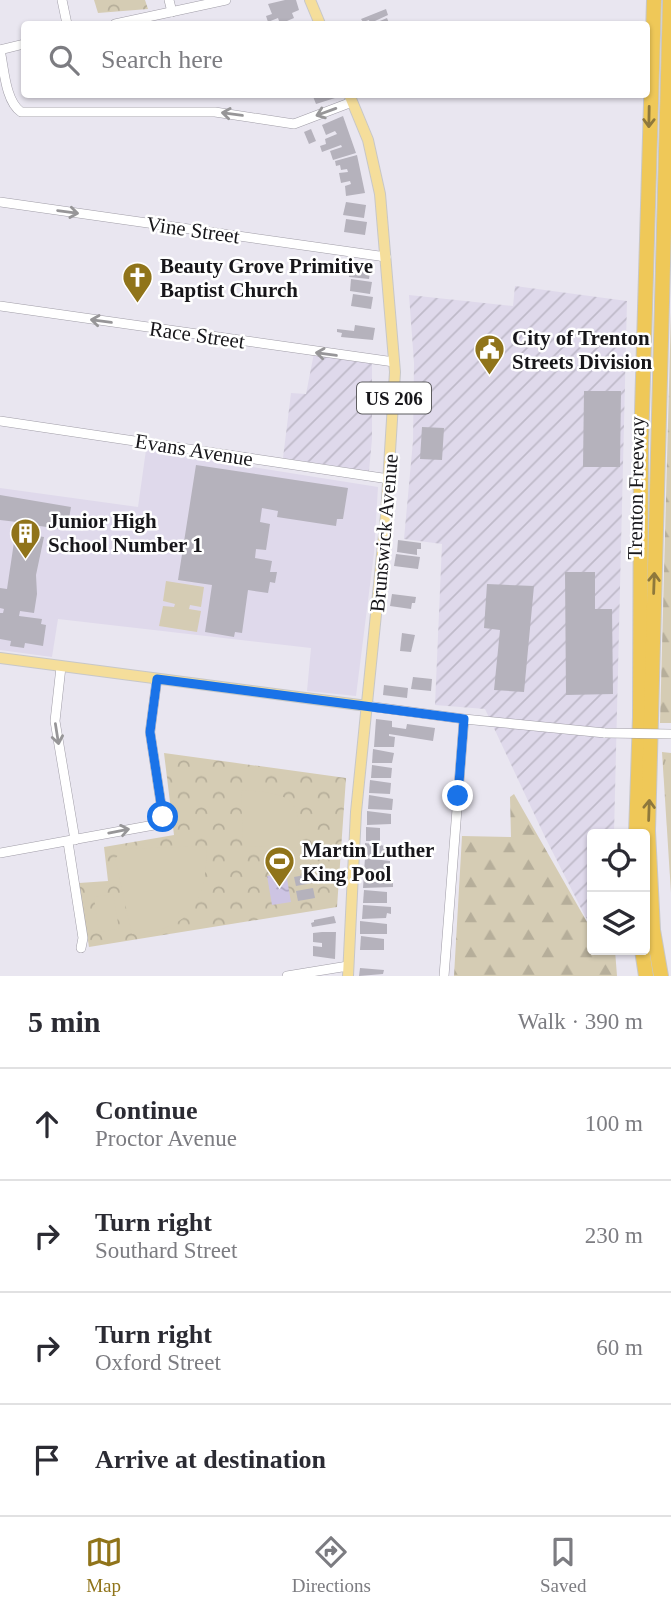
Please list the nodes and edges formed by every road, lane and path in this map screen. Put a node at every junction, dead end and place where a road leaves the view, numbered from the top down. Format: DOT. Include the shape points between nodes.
graph roads {
  1 [pos="62,0"];
  2 [pos="169,0"];
  3 [pos="226,0"];
  4 [pos="654,0"];
  5 [pos="670,0"];
  6 [pos="314,1"];
  7 [pos="172,12"];
  8 [pos="66,21"];
  9 [pos="128,21"];
  10 [pos="319,21"];
  11 [pos="21,45"];
  12 [pos="0,50"];
  13 [pos="351,98"];
  14 [pos="0,202"];
  15 [pos="386,257"];
  16 [pos="0,306"];
  17 [pos="394,362"];
  18 [pos="0,421"];
  19 [pos="389,479"];
  20 [pos="0,658"];
  21 [pos="61,667"];
  22 [pos="157,679"];
  23 [pos="367,706"];
  24 [pos="464,719"];
  25 [pos="671,734"];
  26 [pos="636,829"];
  27 [pos="72,841"];
  28 [pos="0,853"];
  29 [pos="81,948"];
  30 [pos="643,955"];
  31 [pos="348,971"];
  32 [pos="287,976"];
  33 [pos="444,976"];
  34 [pos="646,976"];
  35 [pos="661,976"];
  1 -- 8 [label="street"];
  2 -- 7 [label="street"];
  3 -- 7 [label="street"];
  4 -- 26 [label="highway, Trenton Freeway, one-way"];
  35 -- 5 [label="highway, Trenton Freeway, one-way" via="653,930 648,831"];
  6 -- 10 [label="main road"];
  7 -- 9 [label="street"];
  11 -- 12 [label="street"];
  13 -- 12 [label="street, one-way" via="294,124 215,112 21,112 12,100"];
  13 -- 15 [label="main road, Brunswick Avenue / US 206" via="371,151"];
  14 -- 15 [label="street, Vine Street, one-way"];
  15 -- 17 [label="main road, Brunswick Avenue / US 206"];
  17 -- 16 [label="street, Race Street, one-way"];
  17 -- 19 [label="main road, Brunswick Avenue / US 206"];
  18 -- 19 [label="street, Evans Avenue"];
  19 -- 23 [label="main road, Brunswick Avenue / US 206"];
  20 -- 21 [label="main road"];
  21 -- 22 [label="main road"];
  21 -- 27 [label="street, one-way" via="55,722"];
  22 -- 23 [label="main road"];
  27 -- 22 [label="street, one-way" via="162,820 150,732"];
  23 -- 24 [label="street"];
  23 -- 31 [label="main road, Brunswick Avenue / US 206"];
  24 -- 25 [label="street, bridge" via="605,733"];
  24 -- 33 [label="street"];
  27 -- 28 [label="street"];
  27 -- 29 [label="street"];
  30 -- 34 [label="highway"];
  31 -- 32 [label="street"];
}
